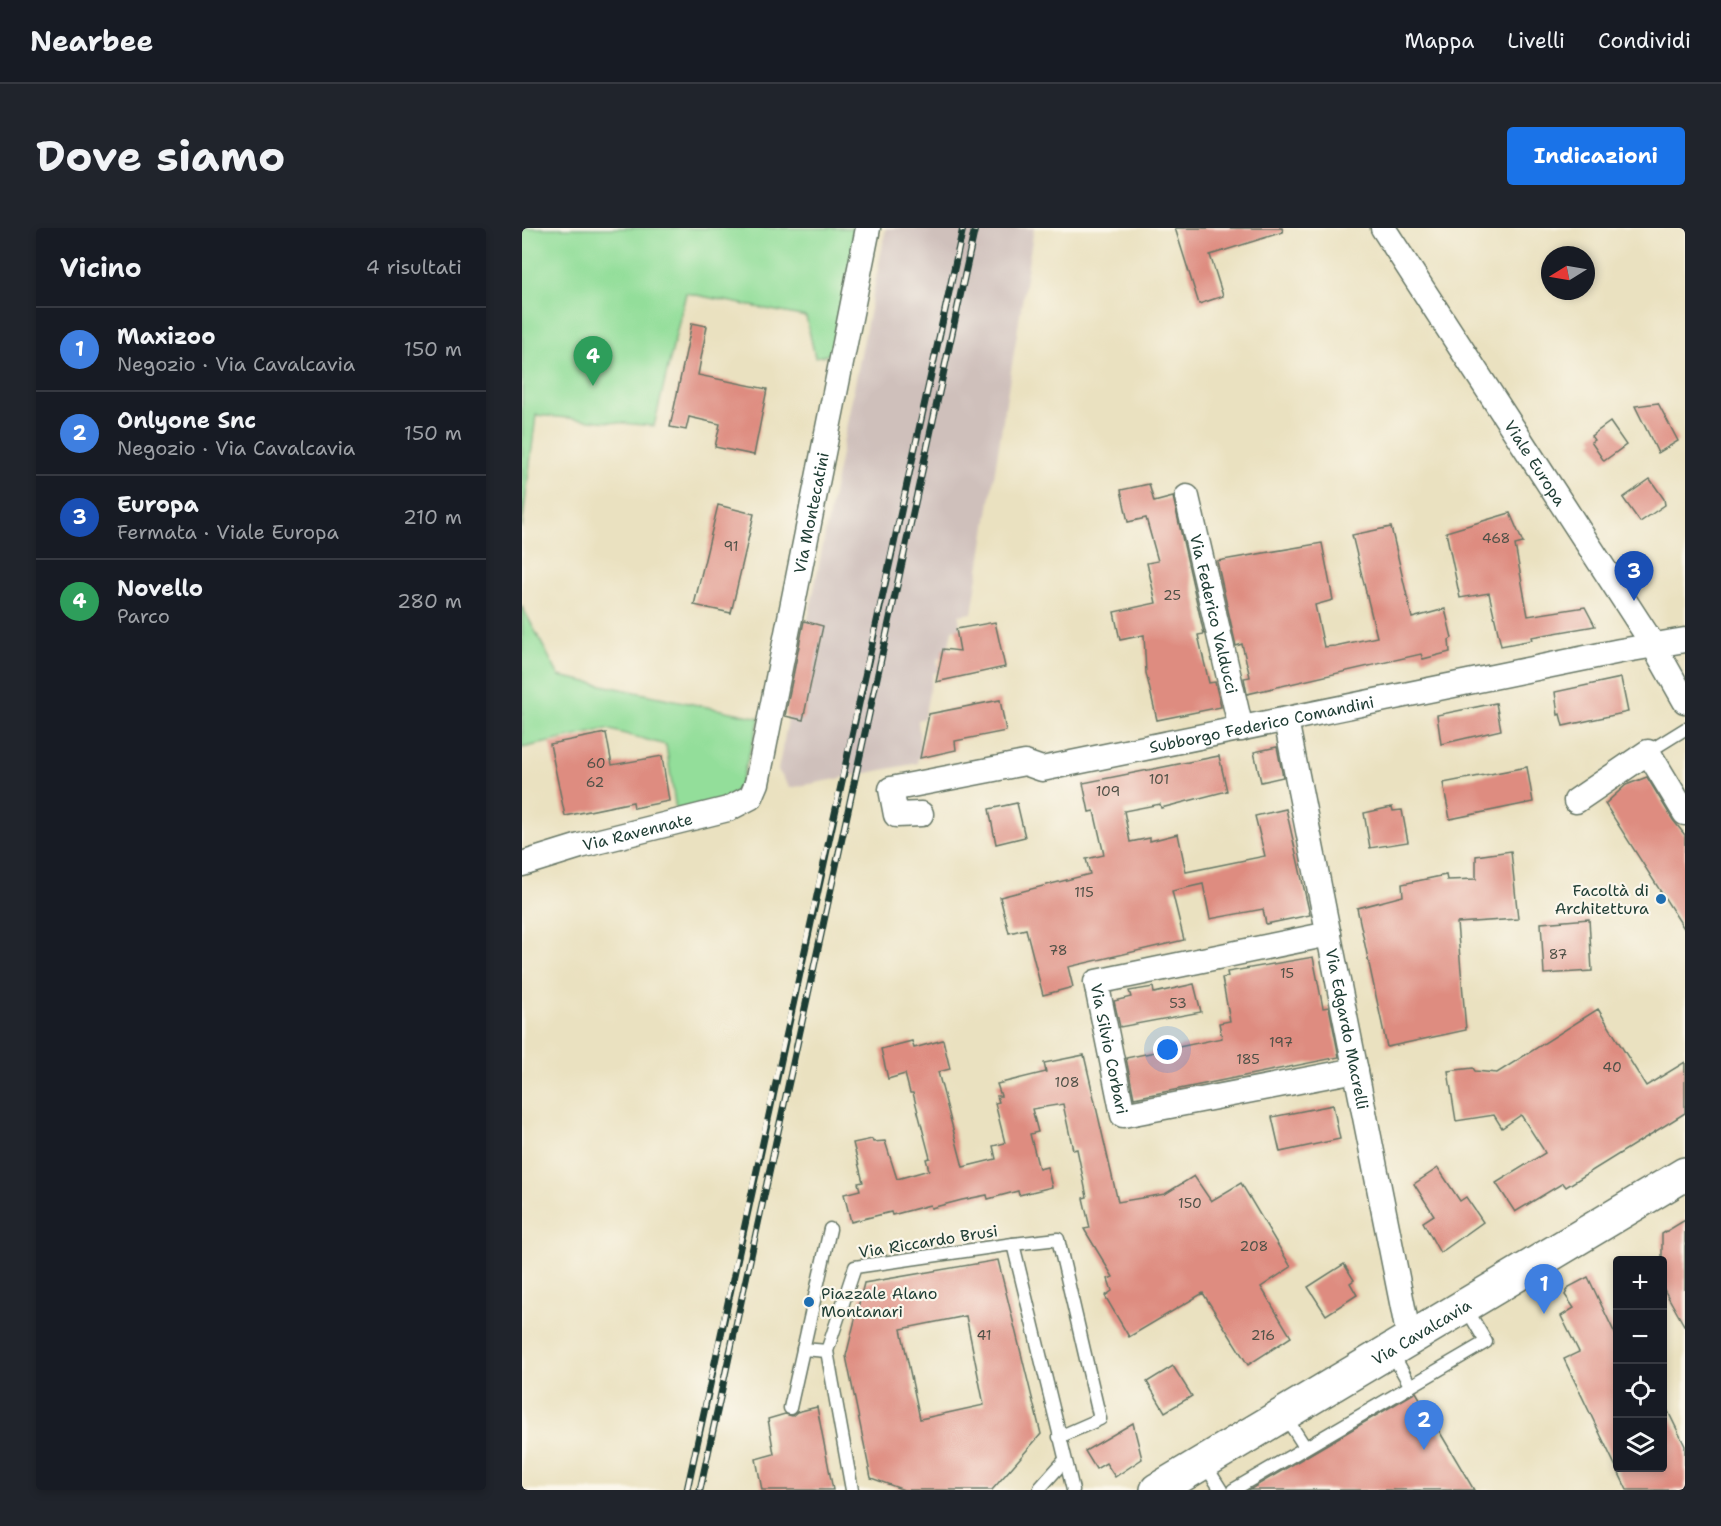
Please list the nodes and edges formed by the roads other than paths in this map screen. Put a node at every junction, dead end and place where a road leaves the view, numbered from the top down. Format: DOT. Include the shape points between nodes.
graph roads {
  1 [pos="868,228"];
  2 [pos="1383,228"];
  3 [pos="1187,497"];
  4 [pos="1685,640"];
  5 [pos="1654,646"];
  6 [pos="1685,701"];
  7 [pos="1286,720"];
  8 [pos="1241,729"];
  9 [pos="1685,729"];
  10 [pos="1648,752"];
  11 [pos="751,797"];
  12 [pos="1576,801"];
  13 [pos="1685,813"];
  14 [pos="921,814"];
  15 [pos="522,864"];
  16 [pos="1329,934"];
  17 [pos="1356,1070"];
  18 [pos="1685,1174"];
  19 [pos="830,1229"];
  20 [pos="1013,1244"];
  21 [pos="1464,1305"];
  22 [pos="1399,1343"];
  23 [pos="803,1349"];
  24 [pos="827,1351"];
  25 [pos="1410,1385"];
  26 [pos="790,1408"];
  27 [pos="1284,1415"];
  28 [pos="1059,1437"];
  29 [pos="1305,1447"];
  30 [pos="1065,1460"];
  31 [pos="1203,1462"];
  32 [pos="1040,1489"];
  33 [pos="852,1490"];
  34 [pos="1073,1490"];
  35 [pos="1157,1490"];
  36 [pos="1221,1490"];
  37 [pos="1233,1490"];
  1 -- 11 [label="street, Via Montecatini" via="757,783"];
  2 -- 5 [label="street, Viale Europa"];
  3 -- 8 [label="street, Via Federico Valducci"];
  4 -- 5 [label="street, Subborgo Federico Comandini"];
  5 -- 6 [label="street, Viale Europa"];
  5 -- 7 [label="street, Subborgo Federico Comandini"];
  7 -- 8 [label="street, Subborgo Federico Comandini"];
  7 -- 16 [label="street, Via Edgardo Macrelli"];
  8 -- 14 [label="street, Subborgo Federico Comandini" via="1042,769 1025,763 891,789 897,815"];
  9 -- 10 [label="lane"];
  10 -- 12 [label="street"];
  10 -- 13 [label="street"];
  11 -- 15 [label="street, Via Ravennate" via="728,808"];
  16 -- 17 [label="street, Via Edgardo Macrelli"];
  16 -- 17 [label="street, Via Silvio Corbari" via="1096,982 1123,1115"];
  17 -- 22 [label="street, Via Edgardo Macrelli"];
  18 -- 21 [label="main road, Via Cavalcavia"];
  19 -- 23 [label="lane"];
  20 -- 24 [label="lane, Via Riccardo Brusi" via="855,1267"];
  20 -- 28 [label="lane, Via Riccardo Brusi"];
  20 -- 28 [label="lane" via="1058,1239 1100,1419"];
  21 -- 22 [label="main road, Via Cavalcavia"];
  21 -- 25 [label="lane" via="1486,1342"];
  22 -- 25 [label="lane"];
  22 -- 27 [label="main road, Via Cavalcavia"];
  23 -- 24 [label="lane"];
  23 -- 26 [label="lane"];
  24 -- 33 [label="lane, Via Riccardo Brusi"];
  25 -- 29 [label="lane"];
  27 -- 29 [label="lane"];
  27 -- 31 [label="main road, Via Cavalcavia"];
  28 -- 30 [label="lane, Via Riccardo Brusi"];
  29 -- 37 [label="lane"];
  30 -- 32 [label="lane"];
  30 -- 34 [label="lane, Via Riccardo Brusi"];
  31 -- 35 [label="main road, Via Cavalcavia"];
  31 -- 36 [label="lane"];
}
